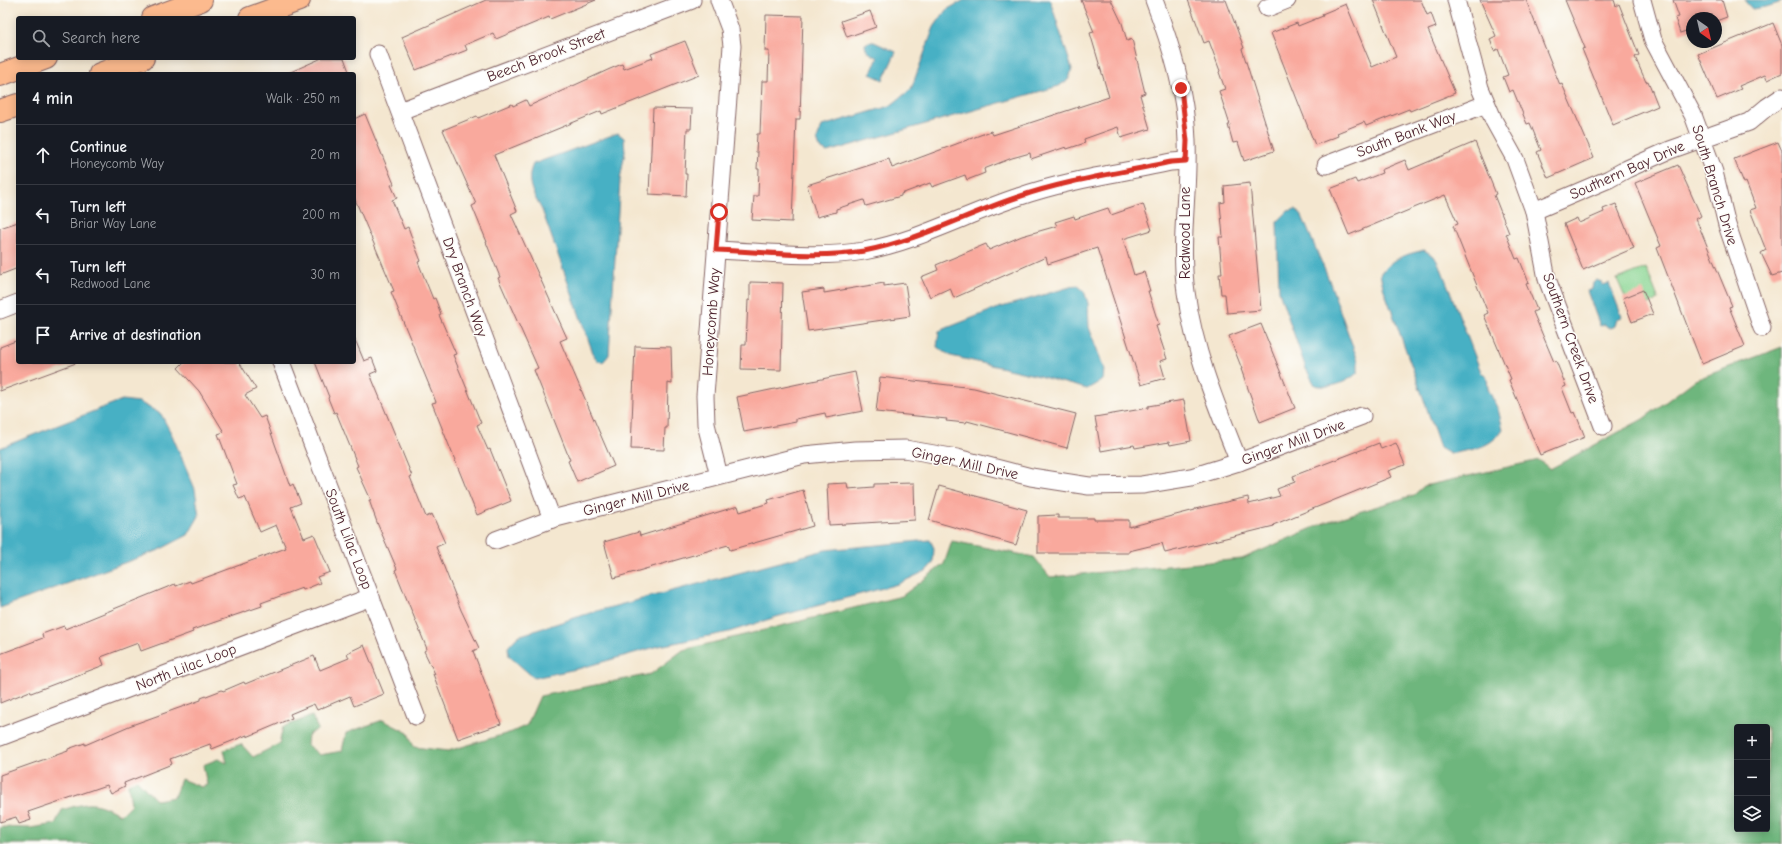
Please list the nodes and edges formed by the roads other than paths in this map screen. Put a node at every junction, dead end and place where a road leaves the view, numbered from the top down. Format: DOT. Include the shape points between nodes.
graph roads {
  1 [pos="201,0"];
  2 [pos="299,0"];
  3 [pos="692,0"];
  4 [pos="720,0"];
  5 [pos="1154,0"];
  6 [pos="1287,0"];
  7 [pos="1456,0"];
  8 [pos="1642,0"];
  9 [pos="1267,8"];
  10 [pos="158,16"];
  11 [pos="255,16"];
  12 [pos="378,54"];
  13 [pos="41,60"];
  14 [pos="138,60"];
  15 [pos="105,72"];
  16 [pos="0,75"];
  17 [pos="1782,97"];
  18 [pos="1486,104"];
  19 [pos="16,106"];
  20 [pos="400,111"];
  21 [pos="0,112"];
  22 [pos="1701,138"];
  23 [pos="1186,161"];
  24 [pos="1326,165"];
  25 [pos="1534,211"];
  26 [pos="716,250"];
  27 [pos="16,304"];
  28 [pos="0,310"];
  29 [pos="1762,328"];
  30 [pos="282,364"];
  31 [pos="1362,416"];
  32 [pos="1603,426"];
  33 [pos="1239,462"];
  34 [pos="719,476"];
  35 [pos="552,519"];
  36 [pos="496,540"];
  37 [pos="371,597"];
  38 [pos="416,716"];
  39 [pos="0,738"];
  1 -- 10 [label="main road"];
  2 -- 11 [label="main road"];
  3 -- 20 [label="street, Beech Brook Street"];
  4 -- 26 [label="street, Honeycomb Way" via="730,29 732,46"];
  5 -- 23 [label="street, Redwood Lane" via="1181,88 1187,141"];
  6 -- 9 [label="street"];
  7 -- 18 [label="street, Southern Creek Drive"];
  8 -- 22 [label="street, South Branch Drive" via="1653,40 1693,115"];
  12 -- 20 [label="street, Dry Branch Way"];
  13 -- 16 [label="main road"];
  14 -- 15 [label="main road"];
  17 -- 22 [label="street, Southern Bay Drive" via="1749,122"];
  18 -- 24 [label="street, South Bank Way"];
  18 -- 25 [label="street, Southern Creek Drive" via="1515,159"];
  19 -- 21 [label="main road"];
  20 -- 35 [label="street, Dry Branch Way"];
  22 -- 25 [label="street, Southern Bay Drive"];
  22 -- 29 [label="street, South Branch Drive"];
  23 -- 26 [label="street" via="1066,184 1019,196 909,240 864,251 826,255"];
  23 -- 33 [label="street, Redwood Lane" via="1182,236 1185,292 1205,375"];
  25 -- 32 [label="street, Southern Creek Drive" via="1548,279"];
  26 -- 34 [label="street, Honeycomb Way" via="705,396 706,424"];
  27 -- 28 [label="street"];
  30 -- 37 [label="street, South Lilac Loop"];
  31 -- 33 [label="street, Ginger Mill Drive"];
  33 -- 34 [label="street, Ginger Mill Drive" via="1191,477 1142,485 1089,486 1031,477 958,458 905,449 855,450 804,455"];
  34 -- 35 [label="street, Ginger Mill Drive"];
  35 -- 36 [label="street, Ginger Mill Drive"];
  37 -- 38 [label="street, South Lilac Loop"];
  37 -- 39 [label="street, North Lilac Loop"];
}
